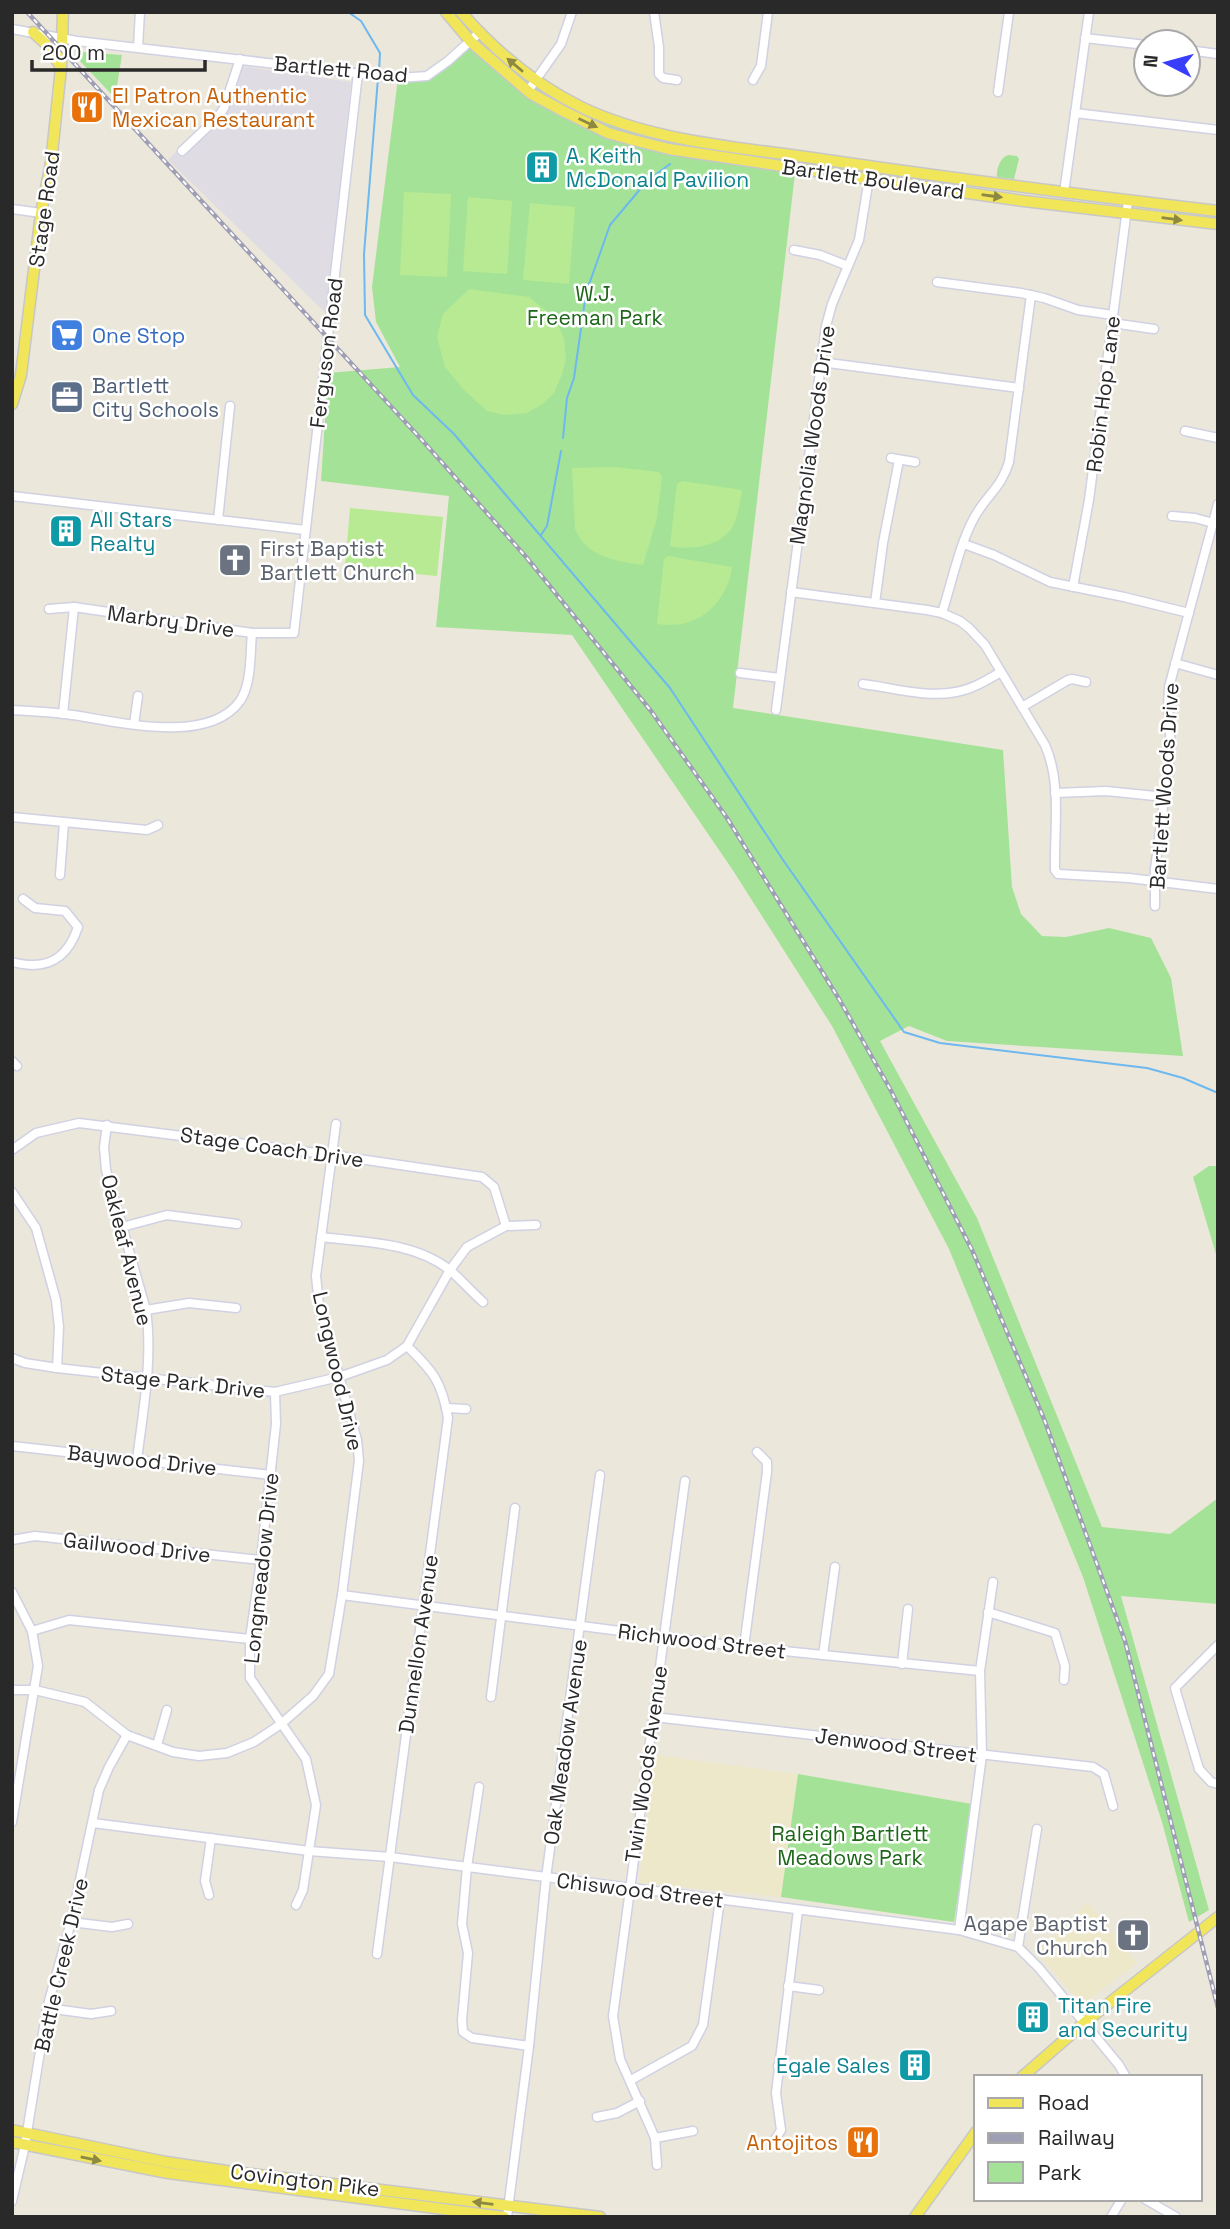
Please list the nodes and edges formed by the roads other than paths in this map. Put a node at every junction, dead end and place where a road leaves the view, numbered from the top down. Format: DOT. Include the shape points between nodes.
graph roads {
  1 [pos="63,12"];
  2 [pos="141,12"];
  3 [pos="446,12"];
  4 [pos="461,12"];
  5 [pos="572,12"];
  6 [pos="654,12"];
  7 [pos="768,12"];
  8 [pos="1009,12"];
  9 [pos="1089,12"];
  10 [pos="12,29"];
  11 [pos="33,32"];
  12 [pos="480,33"];
  13 [pos="62,38"];
  14 [pos="1086,38"];
  15 [pos="471,42"];
  16 [pos="1132,43"];
  17 [pos="138,47"];
  18 [pos="240,60"];
  19 [pos="61,68"];
  20 [pos="358,73"];
  21 [pos="677,80"];
  22 [pos="753,80"];
  23 [pos="534,81"];
  24 [pos="528,91"];
  25 [pos="998,92"];
  26 [pos="1075,113"];
  27 [pos="1218,130"];
  28 [pos="182,151"];
  29 [pos="871,166"];
  30 [pos="869,179"];
  31 [pos="1064,193"];
  32 [pos="1128,201"];
  33 [pos="12,209"];
  34 [pos="1218,211"];
  35 [pos="41,213"];
  36 [pos="1126,213"];
  37 [pos="1218,224"];
  38 [pos="794,250"];
  39 [pos="849,266"];
  40 [pos="937,282"];
  41 [pos="1031,295"];
  42 [pos="1113,319"];
  43 [pos="1154,329"];
  44 [pos="821,362"];
  45 [pos="1019,388"];
  46 [pos="12,404"];
  47 [pos="230,406"];
  48 [pos="1185,431"];
  49 [pos="1218,438"];
  50 [pos="915,463"];
  51 [pos="12,496"];
  52 [pos="1218,503"];
  53 [pos="1172,516"];
  54 [pos="218,520"];
  55 [pos="1213,523"];
  56 [pos="305,530"];
  57 [pos="964,544"];
  58 [pos="1073,587"];
  59 [pos="791,592"];
  60 [pos="875,603"];
  61 [pos="74,607"];
  62 [pos="49,610"];
  63 [pos="942,613"];
  64 [pos="1189,613"];
  65 [pos="252,633"];
  66 [pos="294,634"];
  67 [pos="1175,663"];
  68 [pos="1001,672"];
  69 [pos="740,673"];
  70 [pos="1218,675"];
  71 [pos="780,678"];
  72 [pos="1086,682"];
  73 [pos="863,684"];
  74 [pos="138,696"];
  75 [pos="1022,707"];
  76 [pos="12,710"];
  77 [pos="776,710"];
  78 [pos="63,714"];
  79 [pos="134,724"];
  80 [pos="1055,793"];
  81 [pos="1165,797"];
  82 [pos="12,817"];
  83 [pos="64,823"];
  84 [pos="158,825"];
  85 [pos="60,875"];
  86 [pos="1156,882"];
  87 [pos="1218,889"];
  88 [pos="23,899"];
  89 [pos="1155,906"];
  90 [pos="12,962"];
  91 [pos="336,1124"];
  92 [pos="107,1125"];
  93 [pos="12,1150"];
  94 [pos="332,1155"];
  95 [pos="12,1192"];
  96 [pos="237,1224"];
  97 [pos="537,1225"];
  98 [pos="506,1226"];
  99 [pos="122,1227"];
  100 [pos="321,1237"];
  101 [pos="450,1270"];
  102 [pos="482,1302"];
  103 [pos="236,1308"];
  104 [pos="146,1310"];
  105 [pos="407,1346"];
  106 [pos="12,1358"];
  107 [pos="57,1368"];
  108 [pos="339,1377"];
  109 [pos="147,1378"];
  110 [pos="275,1392"];
  111 [pos="446,1408"];
  112 [pos="466,1409"];
  113 [pos="12,1446"];
  114 [pos="757,1452"];
  115 [pos="137,1460"];
  116 [pos="271,1475"];
  117 [pos="600,1475"];
  118 [pos="685,1481"];
  119 [pos="515,1508"];
  120 [pos="12,1540"];
  121 [pos="261,1560"];
  122 [pos="835,1567"];
  123 [pos="993,1582"];
  124 [pos="12,1592"];
  125 [pos="342,1595"];
  126 [pos="423,1605"];
  127 [pos="908,1609"];
  128 [pos="988,1612"];
  129 [pos="501,1615"];
  130 [pos="581,1626"];
  131 [pos="32,1631"];
  132 [pos="663,1637"];
  133 [pos="250,1639"];
  134 [pos="1218,1645"];
  135 [pos="744,1647"];
  136 [pos="823,1655"];
  137 [pos="902,1664"];
  138 [pos="980,1671"];
  139 [pos="1064,1680"];
  140 [pos="12,1690"];
  141 [pos="35,1690"];
  142 [pos="491,1697"];
  143 [pos="167,1710"];
  144 [pos="654,1717"];
  145 [pos="281,1724"];
  146 [pos="127,1735"];
  147 [pos="157,1745"];
  148 [pos="982,1755"];
  149 [pos="1218,1784"];
  150 [pos="479,1787"];
  151 [pos="1113,1806"];
  152 [pos="12,1822"];
  153 [pos="93,1822"];
  154 [pos="1037,1829"];
  155 [pos="211,1838"];
  156 [pos="309,1851"];
  157 [pos="390,1857"];
  158 [pos="467,1867"];
  159 [pos="547,1878"];
  160 [pos="629,1888"];
  161 [pos="209,1895"];
  162 [pos="720,1899"];
  163 [pos="296,1906"];
  164 [pos="798,1910"];
  165 [pos="1218,1917"];
  166 [pos="71,1922"];
  167 [pos="128,1924"];
  168 [pos="959,1930"];
  169 [pos="1018,1947"];
  170 [pos="377,1954"];
  171 [pos="788,1986"];
  172 [pos="819,1990"];
  173 [pos="47,2008"];
  174 [pos="111,2011"];
  175 [pos="1084,2023"];
  176 [pos="529,2046"];
  177 [pos="778,2066"];
  178 [pos="808,2070"];
  179 [pos="1024,2075"];
  180 [pos="1125,2075"];
  181 [pos="631,2080"];
  182 [pos="640,2101"];
  183 [pos="597,2117"];
  184 [pos="12,2130"];
  185 [pos="693,2131"];
  186 [pos="26,2134"];
  187 [pos="974,2135"];
  188 [pos="655,2138"];
  189 [pos="12,2142"];
  190 [pos="773,2143"];
  191 [pos="24,2145"];
  192 [pos="657,2165"];
  193 [pos="12,2201"];
  194 [pos="1121,2201"];
  195 [pos="1148,2201"];
  196 [pos="506,2213"];
  197 [pos="600,2217"];
  198 [pos="915,2217"];
  199 [pos="1111,2217"];
  200 [pos="1176,2217"];
  1 -- 13 [label="main road, Stage Road"];
  2 -- 17 [label="street"];
  3 -- 15 [label="main road, Bartlett Boulevard"];
  4 -- 12 [label="main road, Bartlett Boulevard"];
  5 -- 23 [label="street" via="561,44"];
  6 -- 21 [label="street" via="659,74"];
  7 -- 22 [label="street" via="762,61"];
  8 -- 25 [label="street"];
  9 -- 14 [label="street"];
  10 -- 11 [label="street, Bartlett Road"];
  11 -- 13 [label="street, Bartlett Road"];
  11 -- 19 [label="main road"];
  12 -- 15 [label="street, Bartlett Road"];
  23 -- 12 [label="main road, Bartlett Boulevard, one-way"];
  13 -- 17 [label="street, Bartlett Road"];
  13 -- 19 [label="main road, Stage Road"];
  14 -- 16 [label="street"];
  14 -- 26 [label="street"];
  15 -- 20 [label="street, Bartlett Road" via="426,76"];
  15 -- 24 [label="main road, Bartlett Boulevard"];
  17 -- 18 [label="street, Bartlett Road"];
  18 -- 20 [label="street, Bartlett Road"];
  18 -- 28 [label="street" via="224,108"];
  19 -- 35 [label="main road, Stage Road"];
  20 -- 56 [label="street, Ferguson Road"];
  23 -- 24 [label="street"];
  23 -- 29 [label="main road, Bartlett Boulevard" via="595,113 665,135"];
  24 -- 30 [label="main road, Bartlett Boulevard, one-way" via="608,133 653,146"];
  26 -- 27 [label="street"];
  26 -- 31 [label="street"];
  29 -- 30 [label="street, Magnolia Woods Drive"];
  29 -- 31 [label="main road, Bartlett Boulevard"];
  30 -- 36 [label="main road, Bartlett Boulevard, one-way"];
  30 -- 39 [label="street, Magnolia Woods Drive" via="861,230"];
  31 -- 32 [label="main road, Bartlett Boulevard"];
  32 -- 34 [label="main road, Bartlett Boulevard"];
  32 -- 36 [label="street, Robin Hop Lane"];
  33 -- 35 [label="street"];
  35 -- 46 [label="main road, Stage Road" via="23,366"];
  36 -- 37 [label="main road, Bartlett Boulevard, one-way"];
  36 -- 42 [label="street, Robin Hop Lane"];
  38 -- 39 [label="street"];
  39 -- 44 [label="street, Magnolia Woods Drive" via="827,320"];
  40 -- 41 [label="street"];
  41 -- 42 [label="street"];
  41 -- 45 [label="street"];
  42 -- 43 [label="street"];
  42 -- 58 [label="street, Robin Hop Lane"];
  44 -- 45 [label="street"];
  44 -- 59 [label="street, Magnolia Woods Drive"];
  45 -- 57 [label="street" via="1007,468 1002,482 974,518"];
  47 -- 54 [label="street"];
  48 -- 49 [label="street"];
  50 -- 60 [label="street" via="895,459"];
  51 -- 54 [label="street"];
  52 -- 55 [label="street, Bartlett Woods Drive"];
  53 -- 55 [label="street"];
  54 -- 56 [label="street"];
  55 -- 64 [label="street, Bartlett Woods Drive"];
  56 -- 66 [label="street, Ferguson Road"];
  57 -- 58 [label="street" via="1045,580"];
  57 -- 63 [label="street"];
  58 -- 64 [label="street"];
  59 -- 60 [label="street"];
  59 -- 71 [label="street, Magnolia Woods Drive"];
  60 -- 63 [label="street"];
  61 -- 62 [label="street, Marbry Drive"];
  61 -- 65 [label="street, Marbry Drive"];
  61 -- 78 [label="street"];
  63 -- 68 [label="street" via="982,640"];
  64 -- 67 [label="street, Bartlett Woods Drive"];
  65 -- 66 [label="street, Marbry Drive"];
  65 -- 79 [label="street" via="247,686 226,715 186,726"];
  67 -- 70 [label="street"];
  67 -- 81 [label="street, Bartlett Woods Drive" via="1168,698 1171,746"];
  68 -- 73 [label="street" via="949,693"];
  68 -- 75 [label="street"];
  69 -- 71 [label="street"];
  71 -- 77 [label="street, Magnolia Woods Drive"];
  72 -- 75 [label="street" via="1068,680"];
  74 -- 79 [label="street"];
  75 -- 80 [label="street" via="1048,751"];
  76 -- 78 [label="street"];
  78 -- 79 [label="street"];
  80 -- 81 [label="street" via="1106,791"];
  80 -- 86 [label="street" via="1058,874"];
  81 -- 86 [label="street, Bartlett Woods Drive"];
  82 -- 83 [label="street"];
  83 -- 84 [label="street" via="147,830"];
  83 -- 85 [label="street"];
  86 -- 87 [label="street"];
  86 -- 89 [label="street, Bartlett Woods Drive"];
  88 -- 90 [label="street" via="34,908 65,911 78,926 61,957 44,965"];
  91 -- 94 [label="street, Longwood Drive"];
  92 -- 93 [label="street, Stage Coach Drive" via="79,1122 36,1133"];
  92 -- 94 [label="street, Stage Coach Drive"];
  92 -- 99 [label="street, Oakleaf Avenue" via="106,1170"];
  94 -- 98 [label="street, Stage Coach Drive" via="482,1178 494,1187"];
  94 -- 100 [label="street, Longwood Drive"];
  95 -- 107 [label="street" via="36,1228 56,1300"];
  96 -- 99 [label="street" via="167,1215"];
  97 -- 98 [label="street"];
  98 -- 101 [label="street" via="467,1247"];
  99 -- 104 [label="street, Oakleaf Avenue"];
  100 -- 101 [label="street" via="393,1245 418,1252"];
  100 -- 108 [label="street, Longwood Drive" via="316,1276"];
  101 -- 102 [label="street"];
  101 -- 105 [label="street"];
  103 -- 104 [label="street" via="189,1303"];
  104 -- 109 [label="street, Oakleaf Avenue"];
  105 -- 108 [label="street, Stage Park Drive" via="387,1360"];
  105 -- 111 [label="street, Dunnellon Avenue" via="430,1368 444,1393"];
  106 -- 107 [label="street, Stage Park Drive"];
  107 -- 109 [label="street, Stage Park Drive"];
  108 -- 110 [label="street, Stage Park Drive"];
  108 -- 125 [label="street, Longwood Drive" via="359,1461"];
  109 -- 110 [label="street, Stage Park Drive"];
  109 -- 115 [label="street, Oakleaf Avenue"];
  110 -- 116 [label="street, Longmeadow Drive"];
  111 -- 112 [label="street"];
  111 -- 126 [label="street, Dunnellon Avenue"];
  113 -- 115 [label="street, Baywood Drive"];
  114 -- 135 [label="street" via="766,1462 767,1472"];
  115 -- 116 [label="street, Baywood Drive"];
  116 -- 121 [label="street, Longmeadow Drive"];
  117 -- 130 [label="street, Oak Meadow Avenue"];
  118 -- 132 [label="street, Twin Woods Avenue"];
  119 -- 129 [label="street"];
  120 -- 121 [label="street, Gailwood Drive" via="35,1536"];
  121 -- 133 [label="street, Longmeadow Drive"];
  122 -- 136 [label="street"];
  123 -- 128 [label="street"];
  124 -- 131 [label="street"];
  125 -- 126 [label="street, Richwood Street"];
  125 -- 145 [label="street, Longwood Drive" via="329,1674 313,1696"];
  126 -- 129 [label="street, Richwood Street"];
  126 -- 157 [label="street, Dunnellon Avenue"];
  127 -- 137 [label="street"];
  128 -- 138 [label="street"];
  128 -- 139 [label="street" via="1055,1633 1065,1666"];
  129 -- 130 [label="street, Richwood Street"];
  129 -- 142 [label="street"];
  130 -- 132 [label="street, Richwood Street"];
  130 -- 159 [label="street, Oak Meadow Avenue"];
  131 -- 133 [label="street" via="69,1620"];
  131 -- 141 [label="street" via="38,1666"];
  132 -- 135 [label="street, Richwood Street"];
  132 -- 144 [label="street, Twin Woods Avenue"];
  133 -- 145 [label="street, Longmeadow Drive" via="250,1678"];
  134 -- 149 [label="street" via="1175,1688 1199,1769"];
  135 -- 136 [label="street, Richwood Street"];
  136 -- 137 [label="street, Richwood Street"];
  137 -- 138 [label="street, Richwood Street"];
  138 -- 148 [label="street"];
  140 -- 141 [label="street, Longwood Drive"];
  141 -- 146 [label="street, Longwood Drive" via="85,1702"];
  141 -- 152 [label="street"];
  143 -- 147 [label="street"];
  144 -- 148 [label="street, Jenwood Street"];
  144 -- 160 [label="street, Twin Woods Avenue"];
  145 -- 147 [label="street, Longwood Drive" via="227,1753 199,1756"];
  145 -- 156 [label="street, Longmeadow Drive" via="306,1759 316,1805"];
  146 -- 147 [label="street, Longwood Drive"];
  146 -- 153 [label="street, Battle Creek Drive" via="99,1790"];
  148 -- 151 [label="street, Jenwood Street" via="1094,1767 1104,1774"];
  148 -- 168 [label="street"];
  150 -- 158 [label="street"];
  153 -- 155 [label="street, Chiswood Street"];
  153 -- 166 [label="street, Battle Creek Drive"];
  154 -- 169 [label="street"];
  155 -- 156 [label="street, Chiswood Street"];
  155 -- 161 [label="street" via="205,1881"];
  156 -- 157 [label="street, Chiswood Street"];
  156 -- 163 [label="street, Longmeadow Drive"];
  157 -- 158 [label="street, Chiswood Street"];
  157 -- 170 [label="street, Dunnellon Avenue"];
  158 -- 159 [label="street, Chiswood Street"];
  158 -- 176 [label="street" via="462,1924 468,1953 463,2032 472,2038"];
  159 -- 160 [label="street, Chiswood Street"];
  159 -- 176 [label="street, Oak Meadow Avenue"];
  160 -- 162 [label="street, Chiswood Street"];
  160 -- 181 [label="street, Twin Woods Avenue" via="612,2016 620,2059"];
  162 -- 164 [label="street, Chiswood Street"];
  162 -- 181 [label="street" via="703,2025 692,2046"];
  164 -- 168 [label="street, Chiswood Street"];
  164 -- 171 [label="street"];
  165 -- 175 [label="main road"];
  166 -- 167 [label="street" via="113,1927"];
  166 -- 173 [label="street, Battle Creek Drive"];
  168 -- 169 [label="street, Chiswood Street"];
  169 -- 175 [label="street, Chiswood Street"];
  171 -- 172 [label="street"];
  171 -- 177 [label="street"];
  173 -- 174 [label="street" via="92,2014"];
  173 -- 186 [label="street, Battle Creek Drive"];
  175 -- 179 [label="main road"];
  175 -- 180 [label="street, Chiswood Street"];
  176 -- 196 [label="street, Oak Meadow Avenue"];
  177 -- 178 [label="street"];
  177 -- 190 [label="street" via="781,2130"];
  181 -- 182 [label="street, Twin Woods Avenue"];
  182 -- 183 [label="street"];
  182 -- 188 [label="street, Twin Woods Avenue"];
  184 -- 186 [label="main road, Covington Pike"];
  185 -- 188 [label="street"];
  186 -- 191 [label="street, Battle Creek Drive"];
  196 -- 186 [label="main road, Covington Pike, one-way" via="166,2162"];
  187 -- 198 [label="main road"];
  188 -- 192 [label="street, Twin Woods Avenue"];
  189 -- 191 [label="main road, Covington Pike"];
  191 -- 193 [label="street, Battle Creek Drive"];
  191 -- 196 [label="main road, Covington Pike, one-way" via="199,2177"];
  194 -- 199 [label="street"];
  195 -- 200 [label="street"];
  196 -- 197 [label="main road, Covington Pike"];
}
